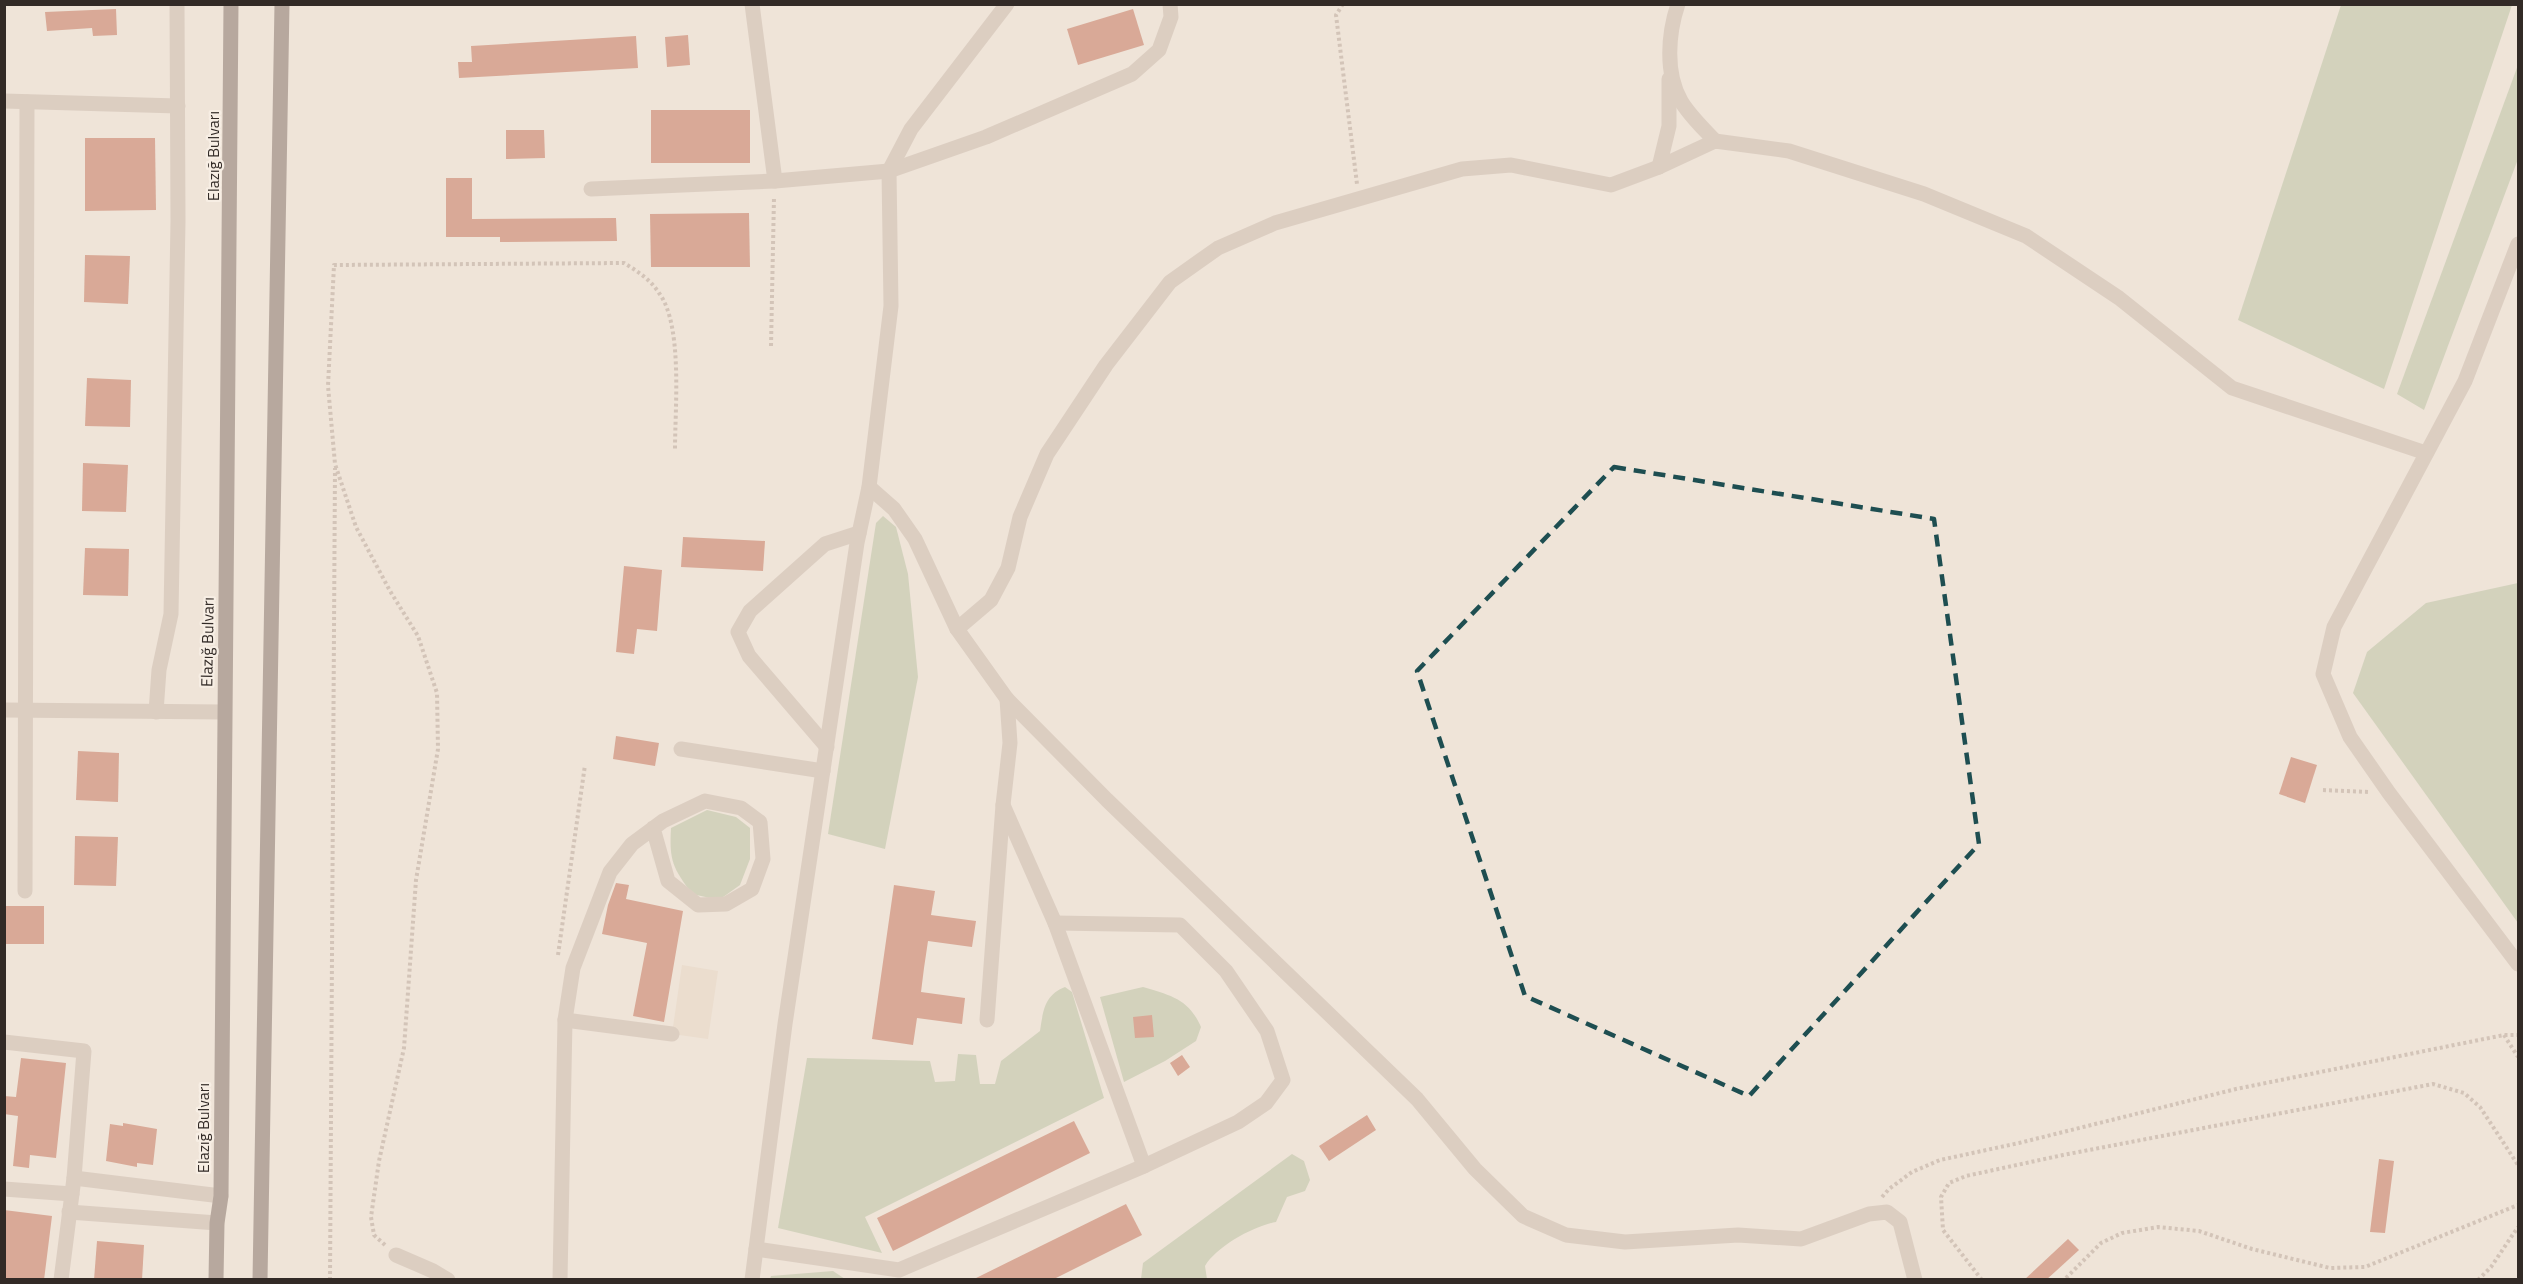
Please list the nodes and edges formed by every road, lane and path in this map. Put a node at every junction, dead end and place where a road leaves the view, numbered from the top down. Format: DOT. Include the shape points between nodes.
graph roads {
  1 [pos="177,4"];
  2 [pos="231,4"];
  3 [pos="282,4"];
  4 [pos="752,4"];
  5 [pos="1007,4"];
  6 [pos="1170,4"];
  7 [pos="1343,4"];
  8 [pos="1678,4"];
  9 [pos="1669,67"];
  10 [pos="4,101"];
  11 [pos="27,102"];
  12 [pos="178,106"];
  13 [pos="1715,141"];
  14 [pos="1659,167"];
  15 [pos="889,171"];
  16 [pos="775,181"];
  17 [pos="591,189"];
  18 [pos="1359,200"];
  19 [pos="2518,244"];
  20 [pos="771,346"];
  21 [pos="675,449"];
  22 [pos="2426,453"];
  23 [pos="335,464"];
  24 [pos="869,487"];
  25 [pos="860,533"];
  26 [pos="957,629"];
  27 [pos="1007,699"];
  28 [pos="4,710"];
  29 [pos="25,711"];
  30 [pos="156,712"];
  31 [pos="224,712"];
  32 [pos="827,747"];
  33 [pos="681,749"];
  34 [pos="585,765"];
  35 [pos="823,771"];
  36 [pos="2323,790"];
  37 [pos="2389,793"];
  38 [pos="1003,805"];
  39 [pos="653,828"];
  40 [pos="25,891"];
  41 [pos="1055,923"];
  42 [pos="558,960"];
  43 [pos="2518,964"];
  44 [pos="566,1020"];
  45 [pos="987,1020"];
  46 [pos="672,1034"];
  47 [pos="2504,1035"];
  48 [pos="2518,1035"];
  49 [pos="4,1042"];
  50 [pos="2518,1057"];
  51 [pos="2518,1165"];
  52 [pos="1144,1166"];
  53 [pos="74,1178"];
  54 [pos="4,1189"];
  55 [pos="72,1194"];
  56 [pos="221,1196"];
  57 [pos="2518,1205"];
  58 [pos="69,1212"];
  59 [pos="1869,1214"];
  60 [pos="217,1222"];
  61 [pos="2518,1227"];
  62 [pos="756,1249"];
  63 [pos="396,1255"];
  64 [pos="2066,1278"];
  65 [pos="61,1280"];
  66 [pos="216,1280"];
  67 [pos="260,1280"];
  68 [pos="330,1280"];
  69 [pos="448,1280"];
  70 [pos="560,1280"];
  71 [pos="752,1280"];
  72 [pos="1915,1280"];
  73 [pos="1982,1280"];
  74 [pos="2478,1280"];
  1 -- 12 [label="lane"];
  2 -- 31 [label="main road, Elazığ Bulvarı"];
  3 -- 67 [label="main road"];
  4 -- 16 [label="lane"];
  5 -- 15 [label="lane" via="911,129"];
  6 -- 15 [label="lane" via="1171,17 1159,50 1132,74 986,137"];
  7 -- 18 [label="path" via="1336,15"];
  8 -- 9 [label="lane"];
  9 -- 13 [label="lane" via="1681,101"];
  9 -- 14 [label="lane" via="1669,126"];
  10 -- 11 [label="lane"];
  11 -- 12 [label="lane"];
  11 -- 29 [label="lane"];
  12 -- 30 [label="lane" via="171,614 159,670"];
  13 -- 14 [label="lane"];
  13 -- 22 [label="lane" via="1789,151 1924,194 2026,236 2119,298 2232,388"];
  14 -- 18 [label="lane" via="1611,184 1511,165 1462,169"];
  15 -- 16 [label="lane"];
  15 -- 24 [label="lane" via="891,306"];
  16 -- 17 [label="lane"];
  16 -- 20 [label="path"];
  18 -- 26 [label="lane" via="1275,223 1218,248 1170,282 1106,365 1047,454 1020,517 1008,568 991,600"];
  19 -- 22 [label="lane" via="2465,381"];
  21 -- 23 [label="path" via="674,331 660,294 641,273 624,263 334,265 328,386"];
  22 -- 37 [label="lane" via="2334,627 2324,674 2350,737"];
  23 -- 63 [label="path" via="356,527 418,636 437,693 438,749 416,880 404,1048 371,1217 374,1235"];
  23 -- 68 [label="path"];
  24 -- 25 [label="lane"];
  24 -- 26 [label="lane" via="894,509 915,539"];
  25 -- 32 [label="lane"];
  25 -- 32 [label="lane" via="825,544 750,611 738,632 749,656"];
  26 -- 27 [label="lane"];
  27 -- 38 [label="lane" via="1010,743"];
  27 -- 59 [label="lane" via="1417,1099 1475,1169 1523,1216 1566,1235 1625,1242 1738,1235 1801,1239"];
  28 -- 29 [label="lane"];
  29 -- 30 [label="lane"];
  29 -- 40 [label="lane"];
  30 -- 31 [label="lane"];
  31 -- 56 [label="main road, Elazığ Bulvarı"];
  32 -- 35 [label="lane"];
  33 -- 35 [label="lane"];
  34 -- 42 [label="path"];
  35 -- 62 [label="lane"];
  36 -- 37 [label="path"];
  37 -- 43 [label="lane"];
  38 -- 41 [label="lane"];
  38 -- 45 [label="lane"];
  39 -- 39 [label="lane" via="705,801 741,808 760,822 763,859 752,889 726,904 698,905 668,880"];
  39 -- 44 [label="lane" via="632,844 610,872 573,968"];
  41 -- 52 [label="lane"];
  41 -- 52 [label="lane" via="1180,926 1226,971 1267,1031 1283,1080 1266,1103 1238,1122"];
  44 -- 46 [label="lane"];
  44 -- 70 [label="lane"];
  47 -- 48 [label="path"];
  47 -- 50 [label="path"];
  47 -- 59 [label="path" via="2236,1089 1940,1160 1912,1172 1888,1189"];
  49 -- 53 [label="lane" via="84,1051"];
  51 -- 73 [label="path" via="2480,1107 2464,1093 2433,1084 2063,1155 1949,1183 1941,1197 1942,1230"];
  52 -- 62 [label="lane" via="899,1270"];
  53 -- 55 [label="lane"];
  53 -- 56 [label="lane"];
  54 -- 55 [label="lane"];
  55 -- 58 [label="lane"];
  56 -- 60 [label="main road, Elazığ Bulvarı"];
  57 -- 64 [label="path" via="2366,1267 2330,1268 2199,1231 2158,1227 2122,1233 2101,1243"];
  58 -- 60 [label="lane"];
  58 -- 65 [label="lane"];
  59 -- 72 [label="lane" via="1887,1212 1900,1222"];
  60 -- 66 [label="main road, Elazığ Bulvarı"];
  61 -- 74 [label="path"];
  62 -- 71 [label="lane"];
  63 -- 69 [label="lane"];
}
